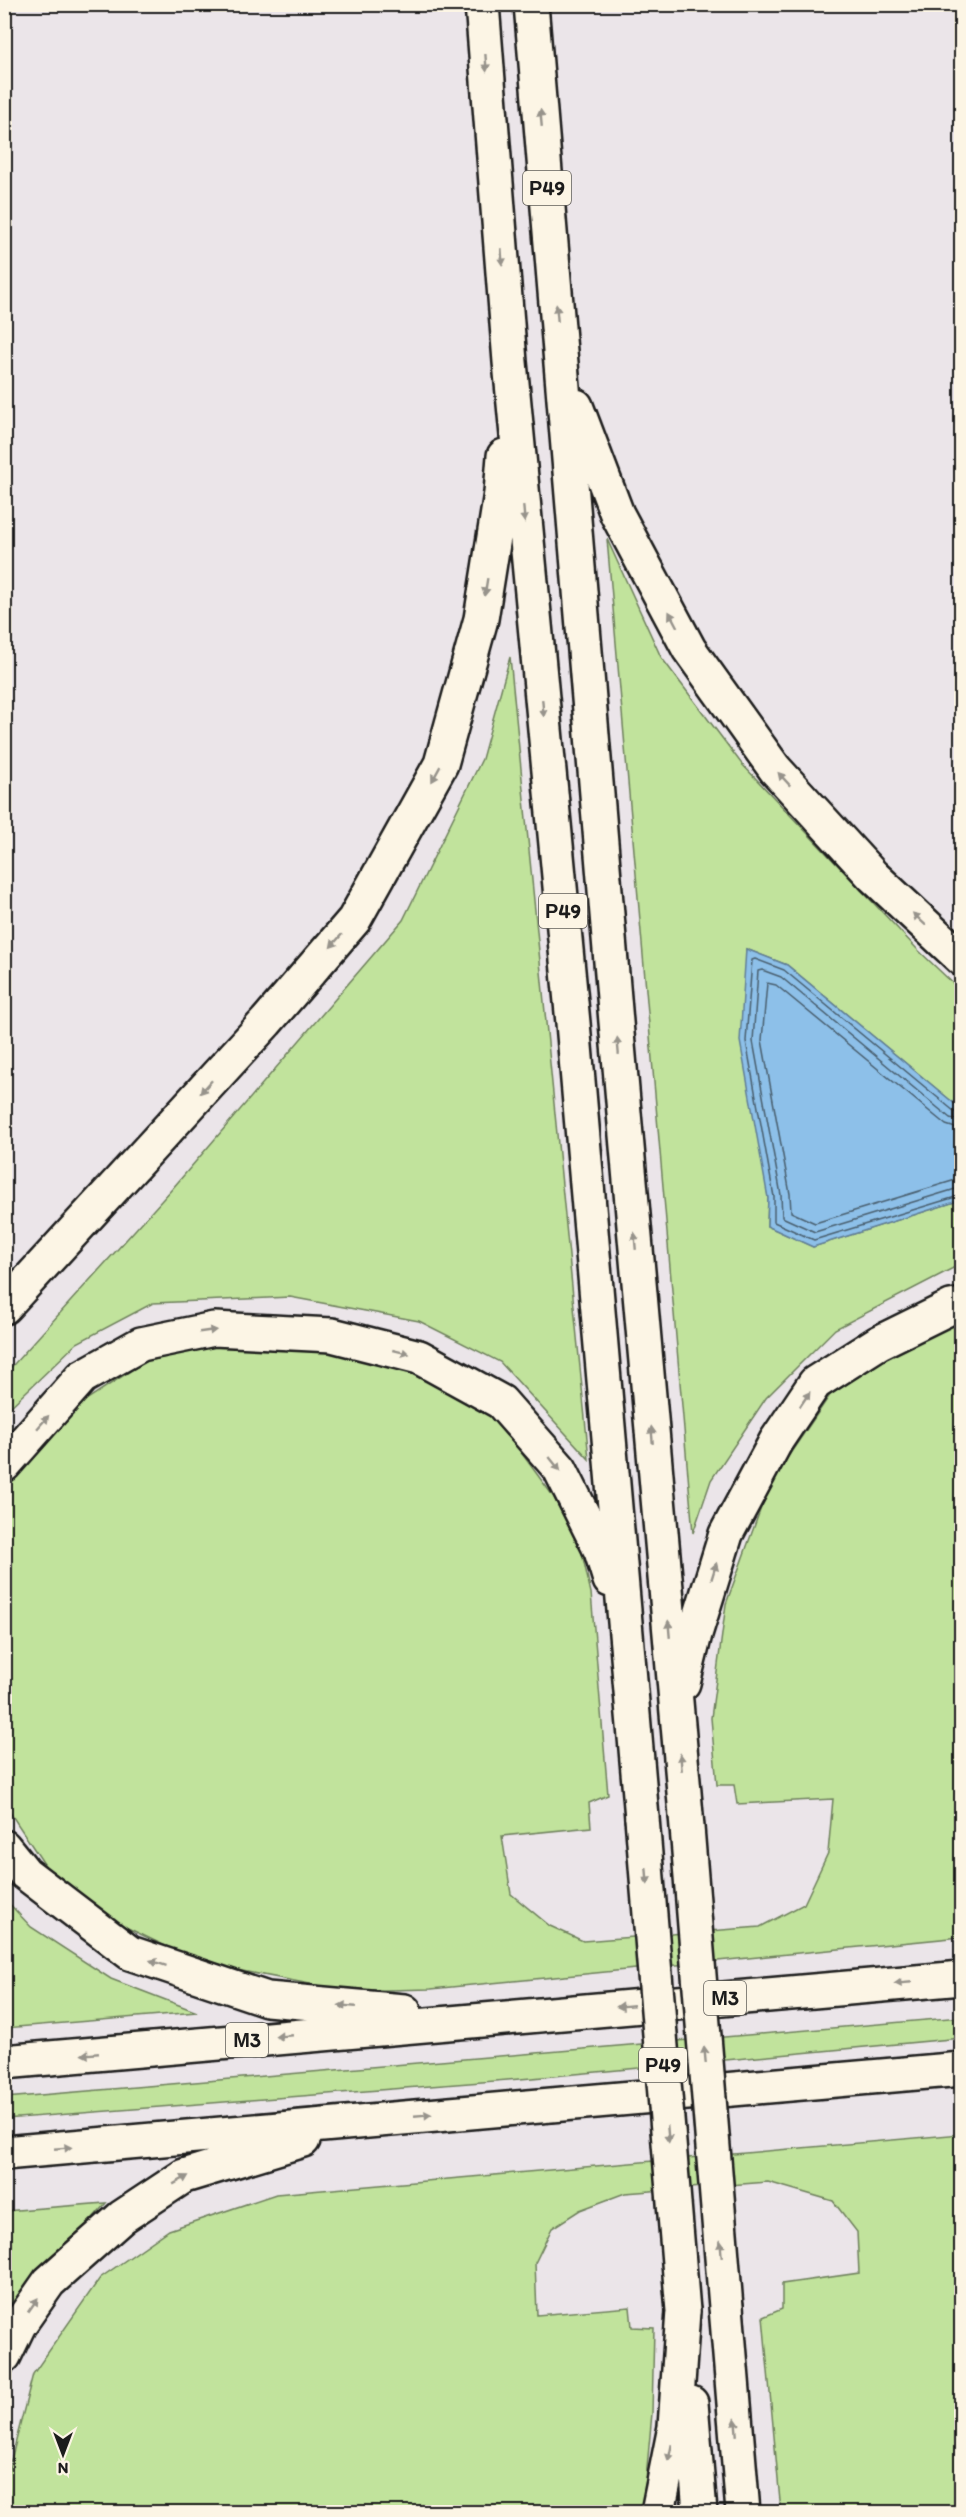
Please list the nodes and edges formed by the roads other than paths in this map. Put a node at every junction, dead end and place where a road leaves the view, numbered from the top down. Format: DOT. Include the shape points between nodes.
graph roads {
  1 [pos="482,4"];
  2 [pos="531,4"];
  3 [pos="510,362"];
  4 [pos="562,371"];
  5 [pos="962,959"];
  6 [pos="962,1305"];
  7 [pos="4,1307"];
  8 [pos="4,1466"];
  9 [pos="626,1631"];
  10 [pos="676,1708"];
  11 [pos="4,1847"];
  12 [pos="960,1978"];
  13 [pos="489,2018"];
  14 [pos="4,2062"];
  15 [pos="962,2069"];
  16 [pos="809,2083"];
  17 [pos="962,2092"];
  18 [pos="364,2120"];
  19 [pos="4,2153"];
  20 [pos="683,2311"];
  21 [pos="4,2356"];
  22 [pos="745,2504"];
  23 [pos="658,2512"];
  24 [pos="700,2512"];
  1 -- 3 [label="highway, Р49, one-way"];
  4 -- 2 [label="highway, Р49, one-way"];
  3 -- 7 [label="highway, one-way" via="501,493 481,619 441,764 354,920 266,1022"];
  3 -- 9 [label="highway, Р49, one-way"];
  5 -- 4 [label="highway, one-way" via="873,876 775,769 689,649 617,514"];
  10 -- 4 [label="highway, Р49, one-way"];
  10 -- 6 [label="highway, one-way" via="726,1534 776,1441 815,1383 878,1343"];
  8 -- 9 [label="highway, one-way" via="82,1377 141,1344 214,1329 332,1335 419,1357 501,1402 560,1469 601,1551"];
  9 -- 20 [label="highway, Р49, one-way, bridge"];
  22 -- 10 [label="highway, Р49, one-way, bridge"];
  13 -- 11 [label="highway, one-way" via="267,1999 130,1953 26,1873"];
  12 -- 13 [label="highway, М3, one-way"];
  13 -- 14 [label="highway, М3, one-way"];
  15 -- 16 [label="highway"];
  16 -- 17 [label="highway"];
  18 -- 16 [label="highway, one-way"];
  19 -- 18 [label="highway, one-way"];
  21 -- 18 [label="highway, one-way" via="19,2325 49,2283 122,2217 184,2176"];
  20 -- 23 [label="highway, one-way" via="675,2427"];
  20 -- 24 [label="highway, Р49"];
}
